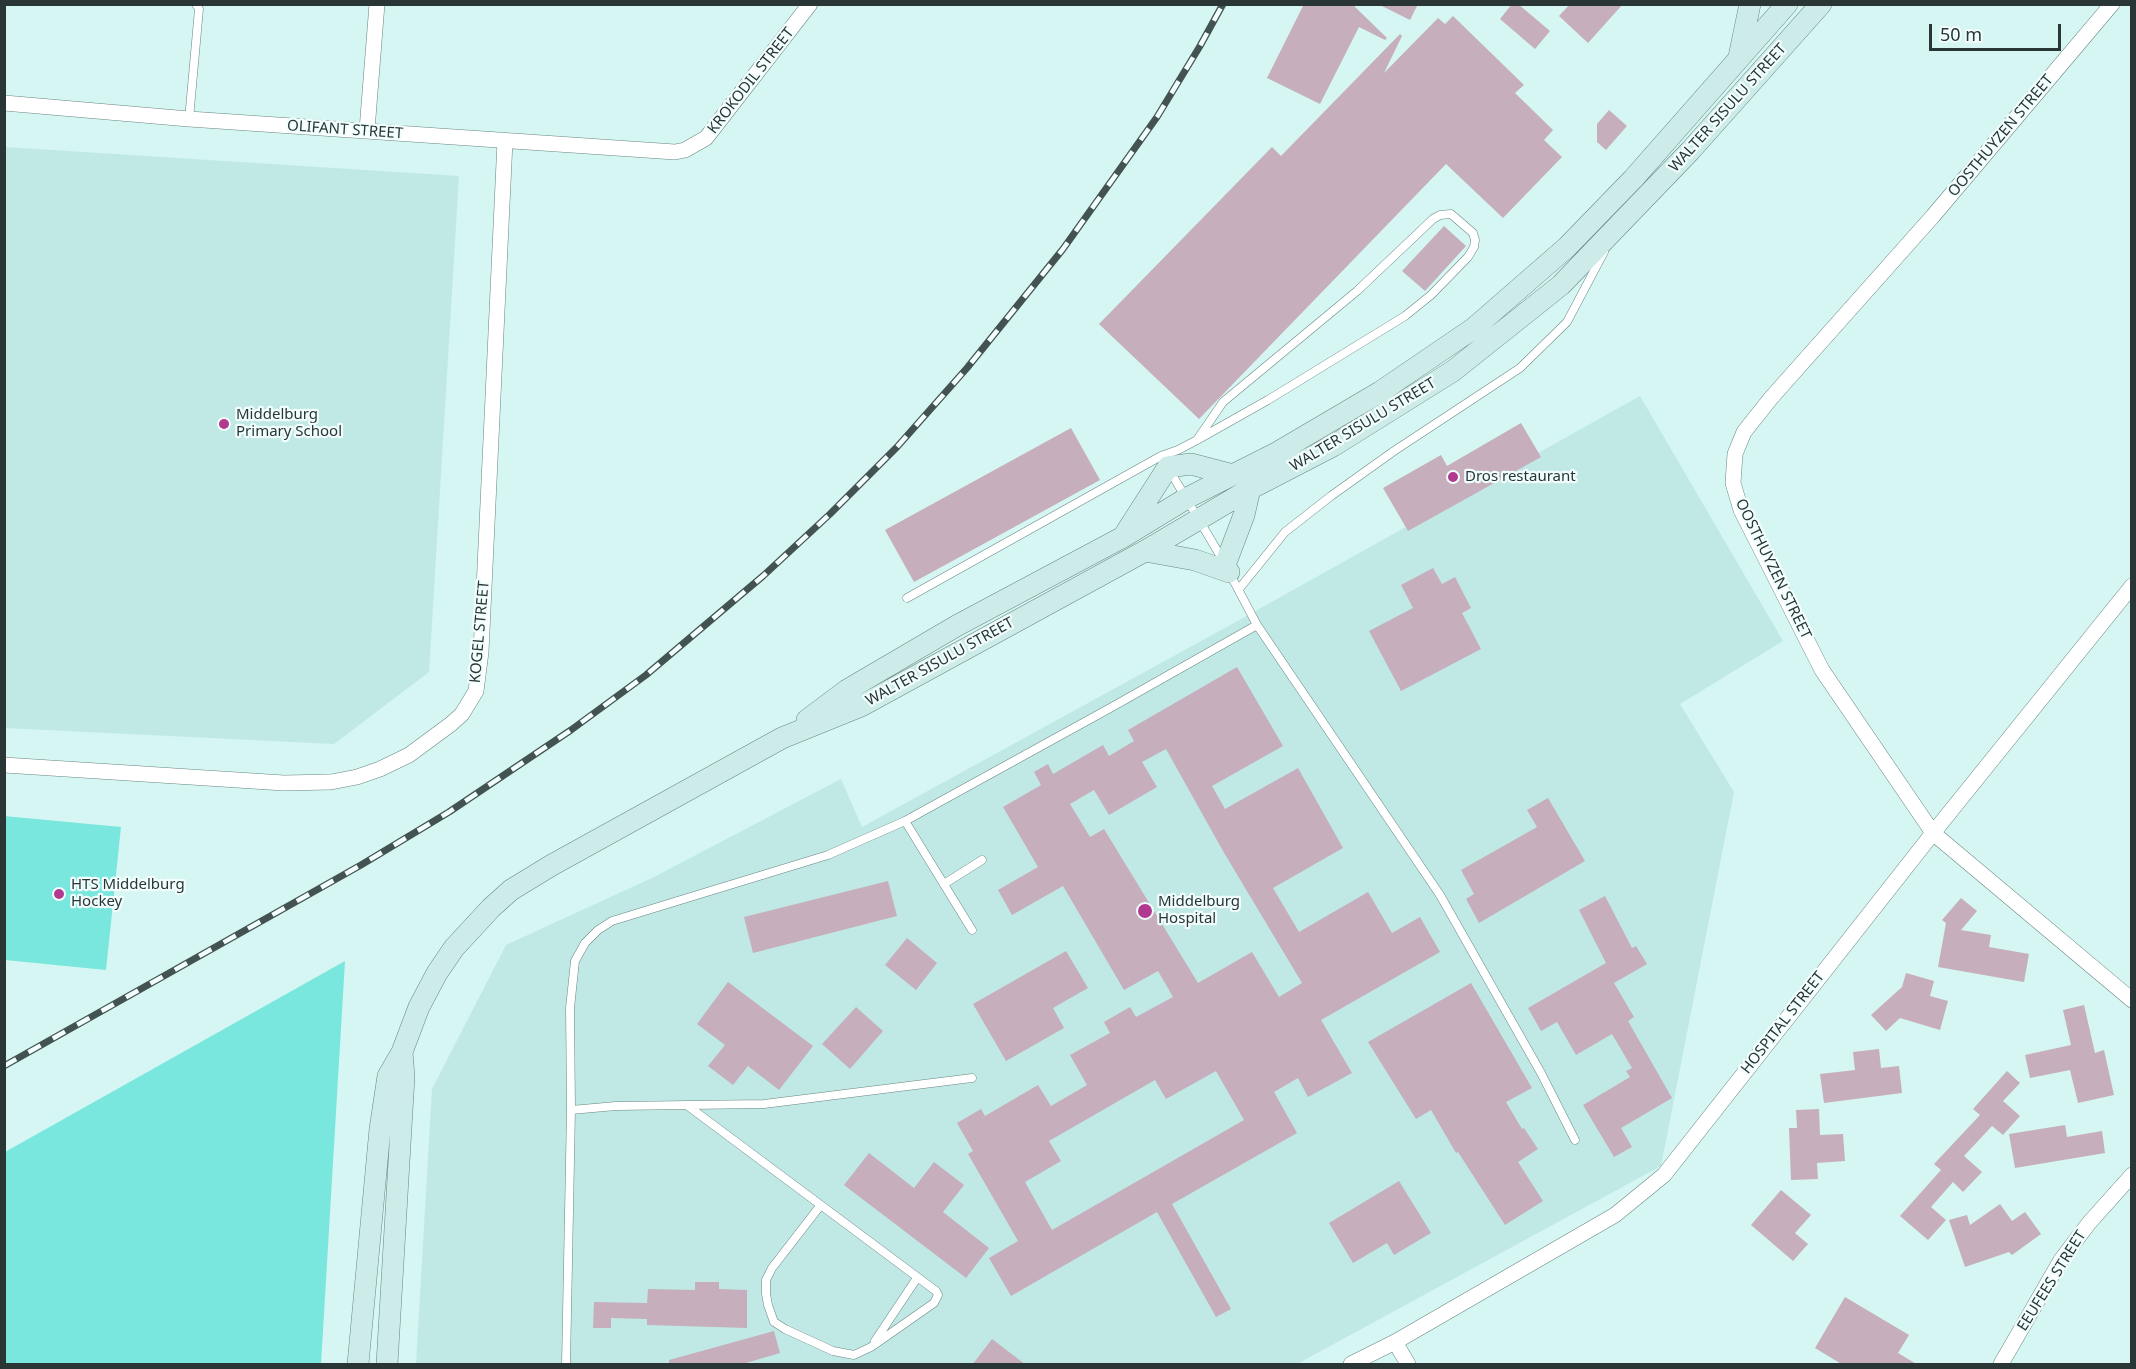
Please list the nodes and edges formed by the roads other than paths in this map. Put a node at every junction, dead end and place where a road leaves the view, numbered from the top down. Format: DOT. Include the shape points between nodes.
graph roads {
  1 [pos="196,4"];
  2 [pos="377,4"];
  3 [pos="810,4"];
  4 [pos="1750,4"];
  5 [pos="2112,4"];
  6 [pos="1798,9"];
  7 [pos="1738,61"];
  8 [pos="4,103"];
  9 [pos="189,119"];
  10 [pos="367,130"];
  11 [pos="505,141"];
  12 [pos="686,150"];
  13 [pos="1615,230"];
  14 [pos="1197,440"];
  15 [pos="1165,462"];
  16 [pos="1233,475"];
  17 [pos="1250,489"];
  18 [pos="1187,498"];
  19 [pos="1199,520"];
  20 [pos="1123,537"];
  21 [pos="1145,551"];
  22 [pos="1231,575"];
  23 [pos="2132,586"];
  24 [pos="907,598"];
  25 [pos="1257,625"];
  26 [pos="782,738"];
  27 [pos="4,765"];
  28 [pos="905,821"];
  29 [pos="1933,833"];
  30 [pos="982,860"];
  31 [pos="944,884"];
  32 [pos="972,930"];
  33 [pos="2132,1000"];
  34 [pos="402,1052"];
  35 [pos="972,1078"];
  36 [pos="688,1106"];
  37 [pos="571,1110"];
  38 [pos="1575,1140"];
  39 [pos="2132,1175"];
  40 [pos="820,1206"];
  41 [pos="917,1278"];
  42 [pos="1395,1342"];
  43 [pos="871,1347"];
  44 [pos="358,1365"];
  45 [pos="387,1365"];
  46 [pos="566,1365"];
  47 [pos="1351,1365"];
  48 [pos="1408,1365"];
  49 [pos="2001,1365"];
  1 -- 9 [label="lane" via="199,9"];
  2 -- 10 [label="street"];
  3 -- 12 [label="street, KROKODIL STREET" via="714,129"];
  4 -- 7 [label="main road"];
  5 -- 29 [label="street, OOSTHUYZEN STREET" via="1772,398 1744,432 1735,454 1733,483 1741,510 1822,670"];
  6 -- 7 [label="main road, WALTER SISULU STREET"];
  6 -- 13 [label="main road, WALTER SISULU STREET" via="1690,151"];
  7 -- 16 [label="main road, WALTER SISULU STREET" via="1567,247 1474,328 1380,392"];
  8 -- 9 [label="street, OLIFANT STREET"];
  9 -- 10 [label="street, OLIFANT STREET"];
  10 -- 11 [label="street, OLIFANT STREET"];
  11 -- 12 [label="street, OLIFANT STREET"];
  11 -- 27 [label="street, KOGEL STREET" via="480,652 476,691 462,714 409,755 372,771 331,782 284,783"];
  13 -- 17 [label="main road, WALTER SISULU STREET" via="1561,285 1453,371 1333,446"];
  13 -- 22 [label="lane" via="1567,322 1520,368 1331,496"];
  14 -- 14 [label="lane" via="1223,402 1356,291 1433,219 1451,214 1473,233 1474,247 1468,257 1405,316"];
  14 -- 15 [label="lane"];
  15 -- 16 [label="main road"];
  15 -- 18 [label="lane"];
  15 -- 20 [label="main road"];
  15 -- 24 [label="lane"];
  16 -- 18 [label="main road, WALTER SISULU STREET"];
  17 -- 19 [label="main road, WALTER SISULU STREET"];
  17 -- 22 [label="main road"];
  18 -- 19 [label="lane"];
  18 -- 20 [label="main road, WALTER SISULU STREET"];
  19 -- 21 [label="main road, WALTER SISULU STREET"];
  19 -- 22 [label="lane"];
  20 -- 26 [label="main road, WALTER SISULU STREET" via="958,625 847,690"];
  21 -- 22 [label="main road" via="1195,560"];
  21 -- 26 [label="main road, WALTER SISULU STREET" via="861,706"];
  22 -- 25 [label="lane"];
  23 -- 29 [label="street, HOSPITAL STREET"];
  25 -- 28 [label="lane"];
  25 -- 38 [label="lane" via="1440,895"];
  26 -- 34 [label="main road, WALTER SISULU STREET" via="511,890 454,948 419,1007"];
  28 -- 31 [label="lane"];
  28 -- 37 [label="lane" via="828,855 634,912 598,930 575,961 570,1008"];
  29 -- 33 [label="street, OOSTHUYZEN STREET"];
  29 -- 42 [label="street, HOSPITAL STREET" via="1664,1175 1615,1215"];
  30 -- 31 [label="lane"];
  31 -- 32 [label="lane"];
  34 -- 44 [label="main road, WALTER SISULU STREET" via="388,1076 380,1129"];
  34 -- 45 [label="main road" via="404,1077"];
  35 -- 36 [label="lane" via="764,1104"];
  36 -- 37 [label="lane"];
  36 -- 40 [label="lane"];
  37 -- 46 [label="lane"];
  39 -- 49 [label="street, EEUFEES STREET" via="2061,1260"];
  40 -- 41 [label="lane"];
  40 -- 43 [label="lane" via="766,1280 771,1316 785,1329 843,1354 854,1355"];
  41 -- 43 [label="lane"];
  41 -- 43 [label="lane" via="936,1291 937,1299"];
  42 -- 47 [label="street, HOSPITAL STREET"];
  42 -- 48 [label="street"];
}
